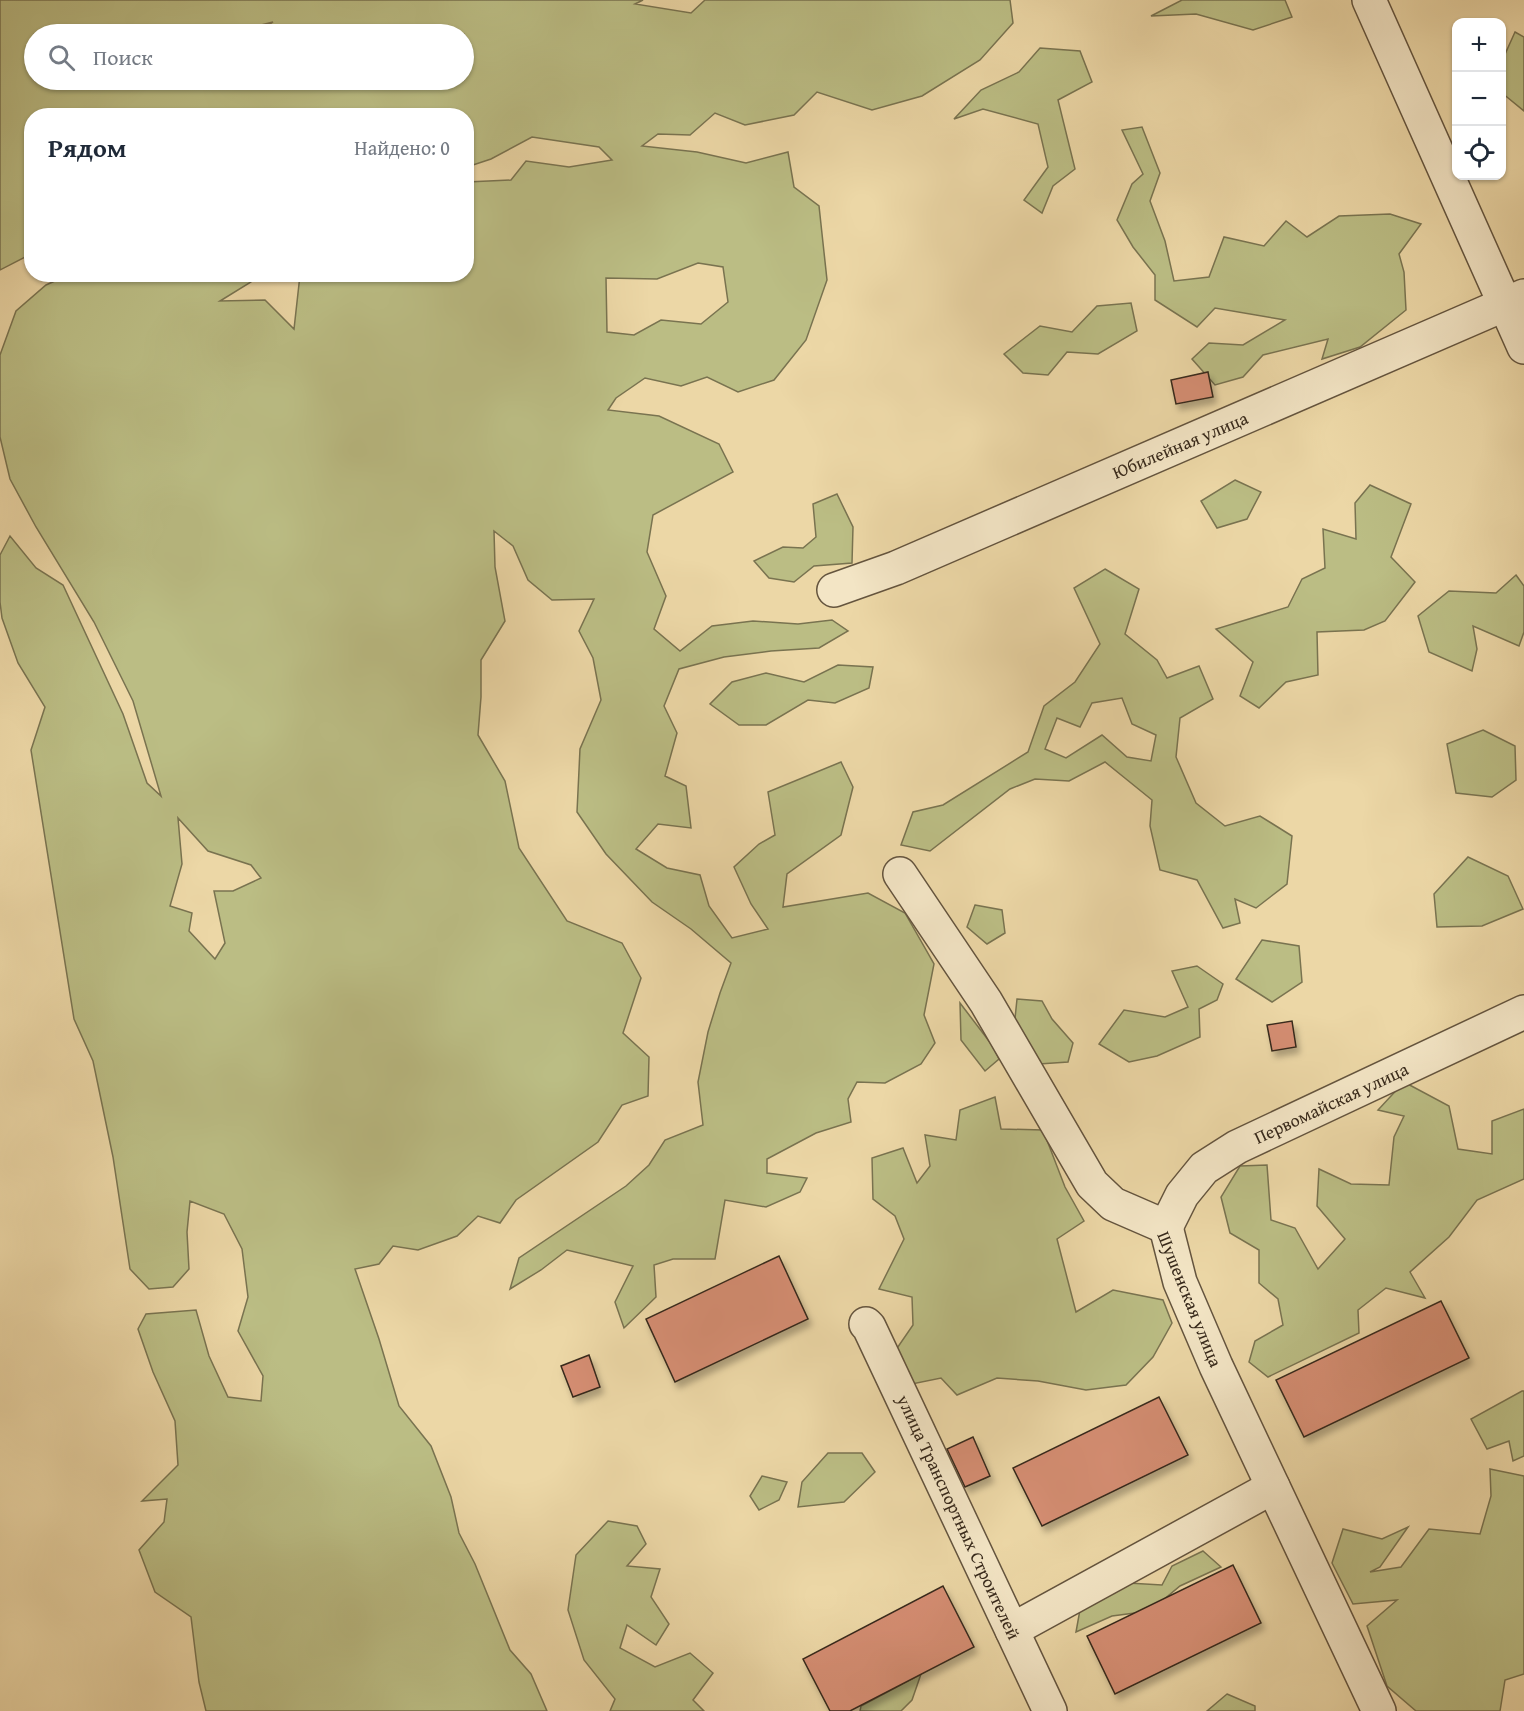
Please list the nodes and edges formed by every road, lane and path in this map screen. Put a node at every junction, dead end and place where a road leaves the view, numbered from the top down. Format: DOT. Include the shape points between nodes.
graph roads {
  1 [pos="1369,0"];
  2 [pos="1515,300"];
  3 [pos="1524,347"];
  4 [pos="834,590"];
  5 [pos="900,874"];
  6 [pos="1524,1011"];
  7 [pos="1166,1227"];
  8 [pos="866,1324"];
  9 [pos="1273,1487"];
  10 [pos="1012,1630"];
  11 [pos="1050,1711"];
  12 [pos="1379,1711"];
  1 -- 2 [label="street"];
  2 -- 3 [label="street"];
  2 -- 4 [label="street, Юбилейная улица" via="896,568"];
  5 -- 7 [label="street, Шушенская улица" via="986,1002 1092,1184 1113,1204"];
  6 -- 7 [label="street, Первомайская улица" via="1237,1147 1204,1168 1182,1195"];
  7 -- 9 [label="street, Шушенская улица" via="1180,1282"];
  8 -- 10 [label="street, улица Транспортных Строителей"];
  9 -- 10 [label="street"];
  9 -- 12 [label="street, Шушенская улица"];
  10 -- 11 [label="street, улица Транспортных Строителей"];
}
